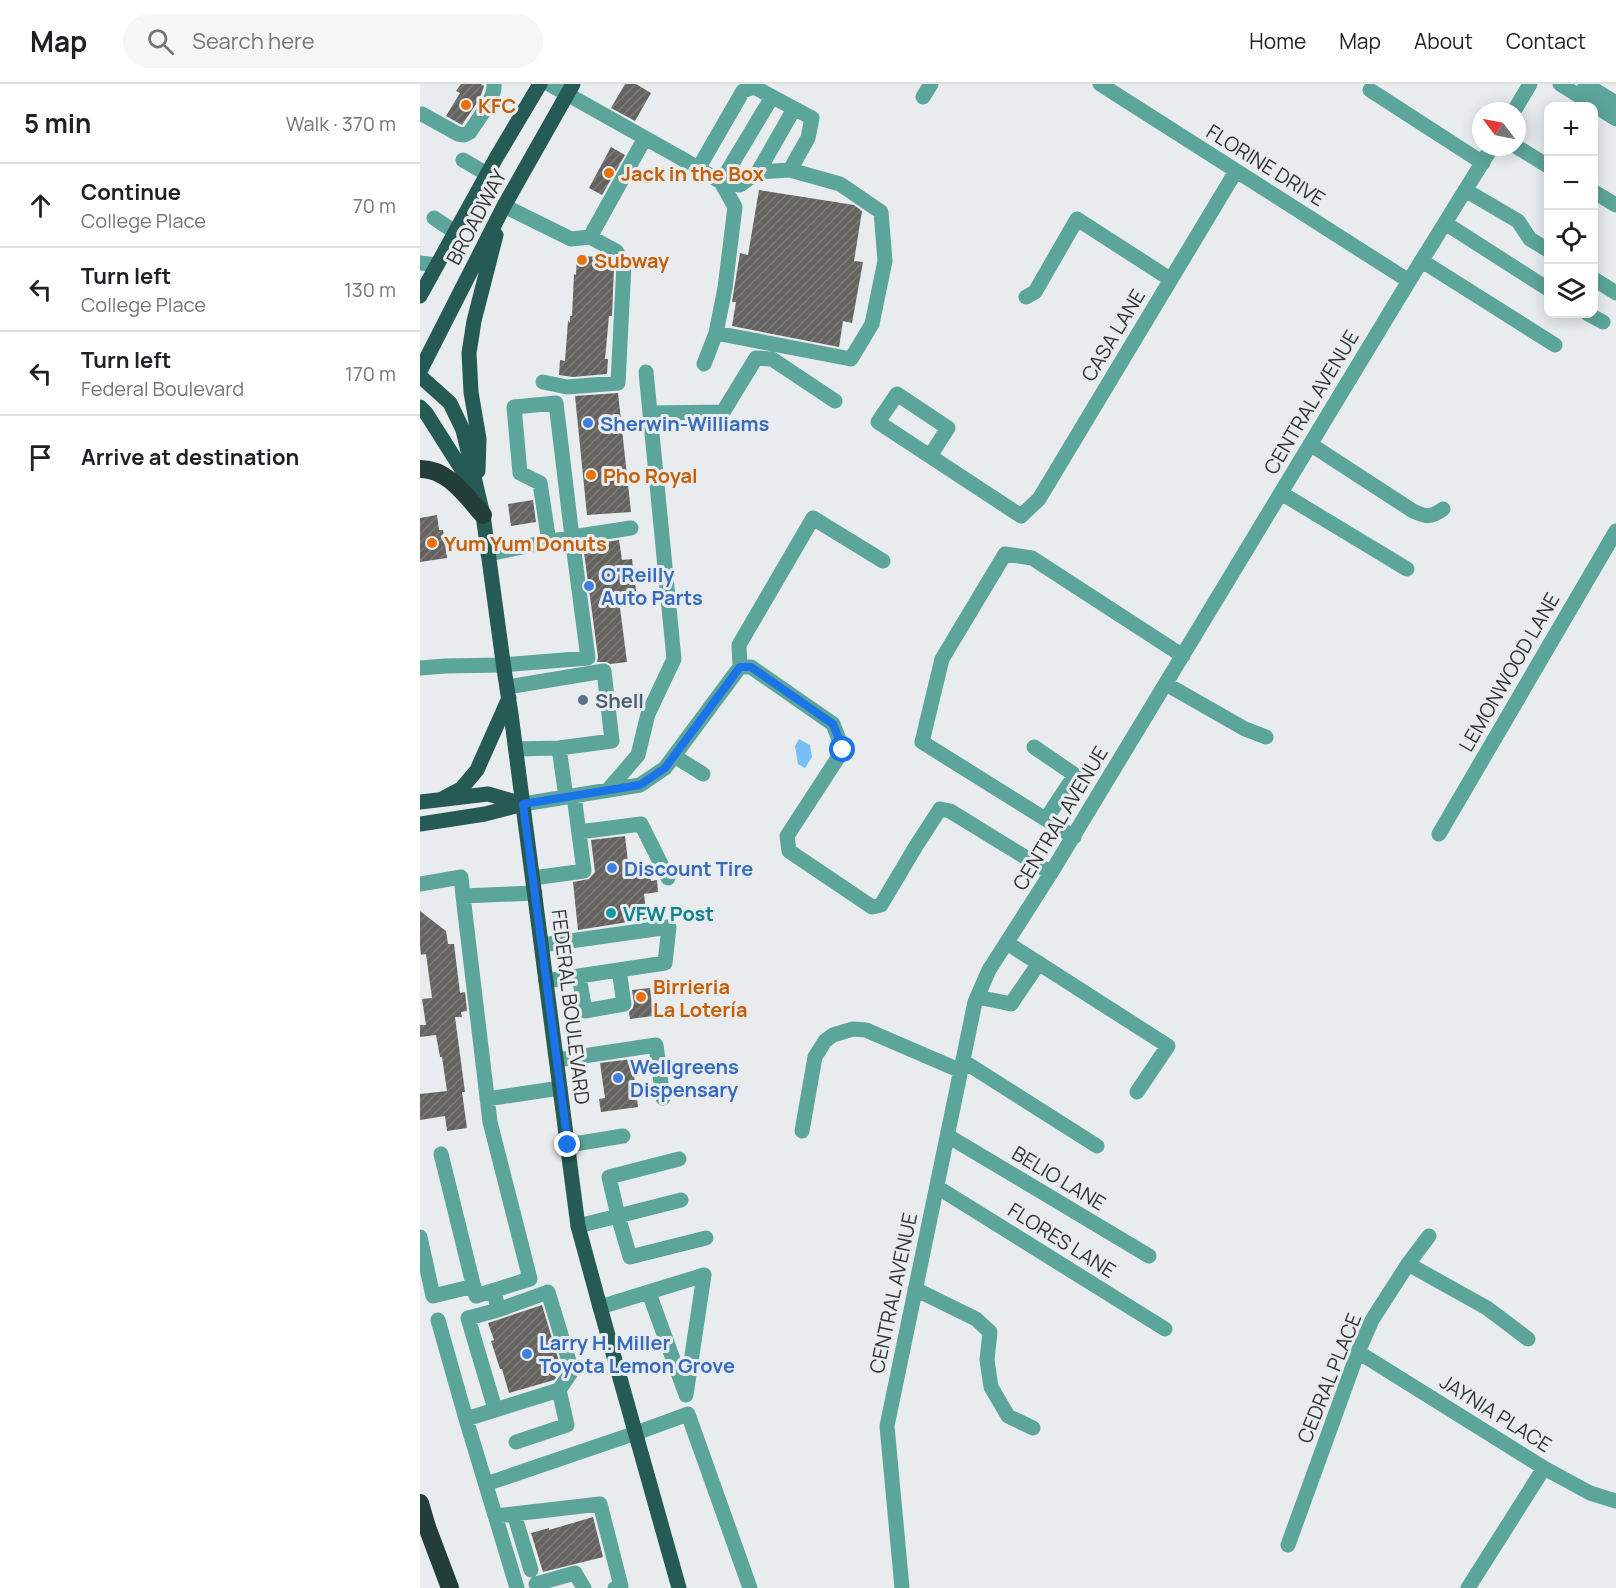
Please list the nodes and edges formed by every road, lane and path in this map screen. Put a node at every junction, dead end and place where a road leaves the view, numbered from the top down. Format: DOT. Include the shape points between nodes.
graph roads {
  1 [pos="494,84"];
  2 [pos="540,84"];
  3 [pos="549,84"];
  4 [pos="1100,84"];
  5 [pos="1530,84"];
  6 [pos="1560,84"];
  7 [pos="1586,84"];
  8 [pos="753,86"];
  9 [pos="570,89"];
  10 [pos="1370,90"];
  11 [pos="772,97"];
  12 [pos="1519,102"];
  13 [pos="1616,103"];
  14 [pos="794,109"];
  15 [pos="422,114"];
  16 [pos="1616,119"];
  17 [pos="645,138"];
  18 [pos="1526,152"];
  19 [pos="1486,156"];
  20 [pos="463,160"];
  21 [pos="1482,163"];
  22 [pos="1544,163"];
  23 [pos="698,169"];
  24 [pos="790,170"];
  25 [pos="1236,171"];
  26 [pos="758,172"];
  27 [pos="487,174"];
  28 [pos="721,182"];
  29 [pos="1465,190"];
  30 [pos="1598,195"];
  31 [pos="1616,205"];
  32 [pos="504,206"];
  33 [pos="434,219"];
  34 [pos="1445,223"];
  35 [pos="455,232"];
  36 [pos="590,237"];
  37 [pos="1544,247"];
  38 [pos="1422,261"];
  39 [pos="420,263"];
  40 [pos="437,265"];
  41 [pos="1170,279"];
  42 [pos="1409,281"];
  43 [pos="1598,282"];
  44 [pos="1544,286"];
  45 [pos="1616,293"];
  46 [pos="420,296"];
  47 [pos="1026,297"];
  48 [pos="1596,318"];
  49 [pos="1603,322"];
  50 [pos="716,333"];
  51 [pos="1555,345"];
  52 [pos="704,364"];
  53 [pos="420,371"];
  54 [pos="646,372"];
  55 [pos="420,376"];
  56 [pos="543,382"];
  57 [pos="835,401"];
  58 [pos="420,407"];
  59 [pos="650,413"];
  60 [pos="1310,444"];
  61 [pos="930,456"];
  62 [pos="420,469"];
  63 [pos="1281,493"];
  64 [pos="478,494"];
  65 [pos="1443,509"];
  66 [pos="483,515"];
  67 [pos="631,528"];
  68 [pos="1616,531"];
  69 [pos="572,537"];
  70 [pos="549,542"];
  71 [pos="488,554"];
  72 [pos="883,561"];
  73 [pos="1407,569"];
  74 [pos="1183,656"];
  75 [pos="503,665"];
  76 [pos="740,667"];
  77 [pos="420,669"];
  78 [pos="1166,684"];
  79 [pos="508,692"];
  80 [pos="1266,737"];
  81 [pos="1034,747"];
  82 [pos="559,748"];
  83 [pos="516,749"];
  84 [pos="674,756"];
  85 [pos="703,774"];
  86 [pos="608,790"];
  87 [pos="570,796"];
  88 [pos="444,798"];
  89 [pos="420,802"];
  90 [pos="523,804"];
  91 [pos="1046,819"];
  92 [pos="420,824"];
  93 [pos="579,831"];
  94 [pos="1438,834"];
  95 [pos="1074,837"];
  96 [pos="1052,873"];
  97 [pos="668,878"];
  98 [pos="420,884"];
  99 [pos="534,886"];
  100 [pos="463,896"];
  101 [pos="1006,943"];
  102 [pos="542,945"];
  103 [pos="1039,963"];
  104 [pos="620,970"];
  105 [pos="579,976"];
  106 [pos="546,981"];
  107 [pos="978,997"];
  108 [pos="557,1060"];
  109 [pos="962,1066"];
  110 [pos="560,1088"];
  111 [pos="1137,1092"];
  112 [pos="663,1098"];
  113 [pos="487,1099"];
  114 [pos="802,1131"];
  115 [pos="623,1136"];
  116 [pos="948,1136"];
  117 [pos="568,1145"];
  118 [pos="1097,1146"];
  119 [pos="441,1154"];
  120 [pos="679,1160"];
  121 [pos="937,1187"];
  122 [pos="681,1200"];
  123 [pos="618,1216"];
  124 [pos="578,1226"];
  125 [pos="1429,1236"];
  126 [pos="420,1237"];
  127 [pos="706,1238"];
  128 [pos="1149,1257"];
  129 [pos="1408,1264"];
  130 [pos="474,1286"];
  131 [pos="915,1289"];
  132 [pos="494,1290"];
  133 [pos="649,1293"];
  134 [pos="600,1307"];
  135 [pos="498,1310"];
  136 [pos="438,1320"];
  137 [pos="1165,1329"];
  138 [pos="1528,1339"];
  139 [pos="1358,1352"];
  140 [pos="559,1390"];
  141 [pos="495,1409"];
  142 [pos="466,1419"];
  143 [pos="1033,1428"];
  144 [pos="636,1433"];
  145 [pos="516,1442"];
  146 [pos="1544,1468"];
  147 [pos="486,1484"];
  148 [pos="1616,1501"];
  149 [pos="420,1503"];
  150 [pos="514,1514"];
  151 [pos="496,1516"];
  152 [pos="1288,1545"];
  153 [pos="531,1570"];
  154 [pos="450,1588"];
  155 [pos="517,1588"];
  156 [pos="538,1588"];
  157 [pos="584,1588"];
  158 [pos="615,1588"];
  159 [pos="679,1588"];
  160 [pos="750,1588"];
  161 [pos="902,1588"];
  162 [pos="1467,1588"];
  1 -- 15 [label="street" via="491,98 470,132 464,135"];
  2 -- 27 [label="main road, BROADWAY"];
  3 -- 9 [label="street"];
  4 -- 25 [label="street, FLORINE DRIVE"];
  5 -- 12 [label="street"];
  6 -- 16 [label="street"];
  7 -- 13 [label="street"];
  8 -- 11 [label="street"];
  8 -- 23 [label="street" via="743,91"];
  9 -- 17 [label="street"];
  9 -- 32 [label="main road, BROADWAY"];
  10 -- 21 [label="street"];
  11 -- 14 [label="street"];
  11 -- 28 [label="street"];
  14 -- 24 [label="street" via="812,118 808,138"];
  14 -- 26 [label="street"];
  17 -- 23 [label="street"];
  17 -- 36 [label="street"];
  18 -- 22 [label="street"];
  19 -- 21 [label="street, CENTRAL AVENUE"];
  20 -- 27 [label="street"];
  21 -- 29 [label="street, CENTRAL AVENUE"];
  23 -- 28 [label="street"];
  24 -- 26 [label="street"];
  24 -- 50 [label="street" via="840,184 881,212 885,261 872,324 850,359"];
  25 -- 41 [label="street, CASA LANE"];
  25 -- 42 [label="street, FLORINE DRIVE"];
  26 -- 28 [label="street" via="740,185"];
  27 -- 35 [label="main road, BROADWAY"];
  28 -- 50 [label="street" via="735,207"];
  29 -- 34 [label="street, CENTRAL AVENUE"];
  29 -- 37 [label="street" via="1518,221 1530,238"];
  30 -- 31 [label="street"];
  32 -- 36 [label="street" via="571,239"];
  32 -- 53 [label="main road, BROADWAY"];
  32 -- 64 [label="main road" via="469,353 479,439"];
  33 -- 35 [label="street"];
  34 -- 38 [label="street, CENTRAL AVENUE"];
  34 -- 44 [label="street"];
  35 -- 40 [label="main road, BROADWAY"];
  36 -- 56 [label="street" via="616,251 624,264 618,383 567,387"];
  38 -- 42 [label="street, CENTRAL AVENUE"];
  38 -- 51 [label="street"];
  39 -- 40 [label="street"];
  40 -- 46 [label="main road, BROADWAY"];
  41 -- 47 [label="street" via="1077,219 1035,292"];
  41 -- 61 [label="street, CASA LANE" via="1039,499 1021,516"];
  42 -- 60 [label="street, CENTRAL AVENUE"];
  43 -- 45 [label="street"];
  48 -- 49 [label="street"];
  50 -- 52 [label="street"];
  54 -- 59 [label="street"];
  55 -- 64 [label="main road, FEDERAL BOULEVARD" via="450,402 463,430"];
  57 -- 59 [label="street" via="772,359 756,358 723,412"];
  58 -- 64 [label="main road, FEDERAL BOULEVARD"];
  59 -- 86 [label="street" via="674,659 648,714 638,755"];
  60 -- 63 [label="street, CENTRAL AVENUE"];
  60 -- 65 [label="street" via="1423,516 1434,516"];
  61 -- 61 [label="street" via="878,422 897,394 948,428"];
  62 -- 66 [label="highway" via="428,468 454,483"];
  63 -- 73 [label="street"];
  63 -- 74 [label="street, CENTRAL AVENUE"];
  64 -- 66 [label="main road, FEDERAL BOULEVARD"];
  66 -- 71 [label="main road, FEDERAL BOULEVARD"];
  67 -- 69 [label="street"];
  68 -- 94 [label="street, LEMONWOOD LANE"];
  69 -- 70 [label="street"];
  69 -- 70 [label="street" via="556,404 514,407 520,473 540,483"];
  69 -- 75 [label="street" via="588,658"];
  70 -- 71 [label="street"];
  71 -- 75 [label="main road, FEDERAL BOULEVARD"];
  72 -- 76 [label="street" via="813,518 739,645"];
  74 -- 78 [label="street, CENTRAL AVENUE"];
  74 -- 91 [label="street" via="1032,558 1005,554 942,659 922,742"];
  75 -- 77 [label="street"];
  75 -- 79 [label="main road, FEDERAL BOULEVARD"];
  76 -- 84 [label="street"];
  76 -- 96 [label="street" via="751,667 833,724 843,750 787,836 789,850 872,907 882,905 940,809 950,811"];
  78 -- 80 [label="street"];
  78 -- 95 [label="street, CENTRAL AVENUE"];
  79 -- 82 [label="street" via="604,671 612,741"];
  79 -- 83 [label="main road, FEDERAL BOULEVARD"];
  79 -- 88 [label="main road" via="477,770 461,789"];
  81 -- 91 [label="street" via="1075,775"];
  82 -- 83 [label="street"];
  82 -- 87 [label="street"];
  83 -- 90 [label="main road, FEDERAL BOULEVARD"];
  84 -- 85 [label="street"];
  84 -- 86 [label="street" via="665,768 640,785"];
  86 -- 87 [label="street"];
  87 -- 90 [label="street"];
  87 -- 93 [label="street"];
  88 -- 89 [label="main road"];
  88 -- 90 [label="main road" via="488,794"];
  90 -- 92 [label="main road"];
  90 -- 99 [label="main road, FEDERAL BOULEVARD"];
  91 -- 95 [label="street"];
  93 -- 97 [label="street" via="641,824"];
  93 -- 99 [label="street" via="584,871"];
  95 -- 96 [label="street, CENTRAL AVENUE"];
  96 -- 101 [label="street, CENTRAL AVENUE"];
  98 -- 100 [label="street" via="461,877"];
  99 -- 100 [label="street"];
  99 -- 102 [label="main road, FEDERAL BOULEVARD"];
  100 -- 113 [label="street"];
  101 -- 103 [label="street"];
  101 -- 107 [label="street, CENTRAL AVENUE"];
  102 -- 104 [label="street" via="669,927 665,963"];
  102 -- 106 [label="main road, FEDERAL BOULEVARD"];
  103 -- 107 [label="street" via="1011,1004"];
  103 -- 111 [label="street" via="1168,1046"];
  104 -- 105 [label="street"];
  104 -- 105 [label="street" via="624,1004 585,1011"];
  105 -- 106 [label="street"];
  106 -- 108 [label="main road, FEDERAL BOULEVARD"];
  107 -- 109 [label="street, CENTRAL AVENUE"];
  108 -- 110 [label="main road, FEDERAL BOULEVARD"];
  108 -- 112 [label="street" via="656,1045"];
  109 -- 114 [label="street" via="866,1030 833,1035 815,1057"];
  109 -- 116 [label="street, CENTRAL AVENUE"];
  109 -- 118 [label="street"];
  110 -- 113 [label="street"];
  110 -- 117 [label="main road, FEDERAL BOULEVARD"];
  113 -- 132 [label="street" via="530,1279"];
  115 -- 117 [label="street"];
  116 -- 121 [label="street, CENTRAL AVENUE"];
  116 -- 128 [label="street, BELIO LANE"];
  117 -- 124 [label="main road, FEDERAL BOULEVARD"];
  119 -- 130 [label="street"];
  120 -- 123 [label="street" via="609,1177"];
  121 -- 131 [label="street, CENTRAL AVENUE"];
  121 -- 137 [label="street, FLORES LANE"];
  122 -- 123 [label="street"];
  123 -- 124 [label="street"];
  123 -- 127 [label="street" via="630,1257"];
  124 -- 134 [label="main road, FEDERAL BOULEVARD"];
  125 -- 129 [label="street, CEDRAL PLACE"];
  126 -- 130 [label="street" via="433,1296"];
  129 -- 138 [label="street" via="1487,1308"];
  129 -- 139 [label="street, CEDRAL PLACE" via="1372,1320"];
  130 -- 132 [label="street" via="476,1296"];
  131 -- 143 [label="street" via="976,1319 990,1332 987,1360 991,1387 1008,1416"];
  131 -- 161 [label="street, CENTRAL AVENUE" via="887,1426"];
  132 -- 135 [label="street"];
  133 -- 133 [label="street" via="704,1275 686,1395 679,1374"];
  133 -- 134 [label="street"];
  134 -- 144 [label="main road, FEDERAL BOULEVARD"];
  135 -- 140 [label="street" via="548,1292 572,1371"];
  135 -- 141 [label="street" via="468,1318"];
  136 -- 142 [label="street"];
  139 -- 146 [label="street, JAYNIA PLACE"];
  139 -- 152 [label="street, CEDRAL PLACE"];
  140 -- 141 [label="street"];
  140 -- 145 [label="street" via="567,1425"];
  141 -- 142 [label="street"];
  142 -- 147 [label="street"];
  144 -- 147 [label="street"];
  144 -- 159 [label="main road, FEDERAL BOULEVARD"];
  144 -- 160 [label="street" via="687,1414"];
  146 -- 148 [label="street, JAYNIA PLACE"];
  146 -- 162 [label="street"];
  147 -- 151 [label="street"];
  149 -- 154 [label="highway"];
  150 -- 151 [label="street"];
  150 -- 153 [label="street"];
  150 -- 158 [label="street" via="600,1504 621,1586"];
  151 -- 155 [label="street"];
  156 -- 157 [label="street" via="537,1584 575,1573"];
}
